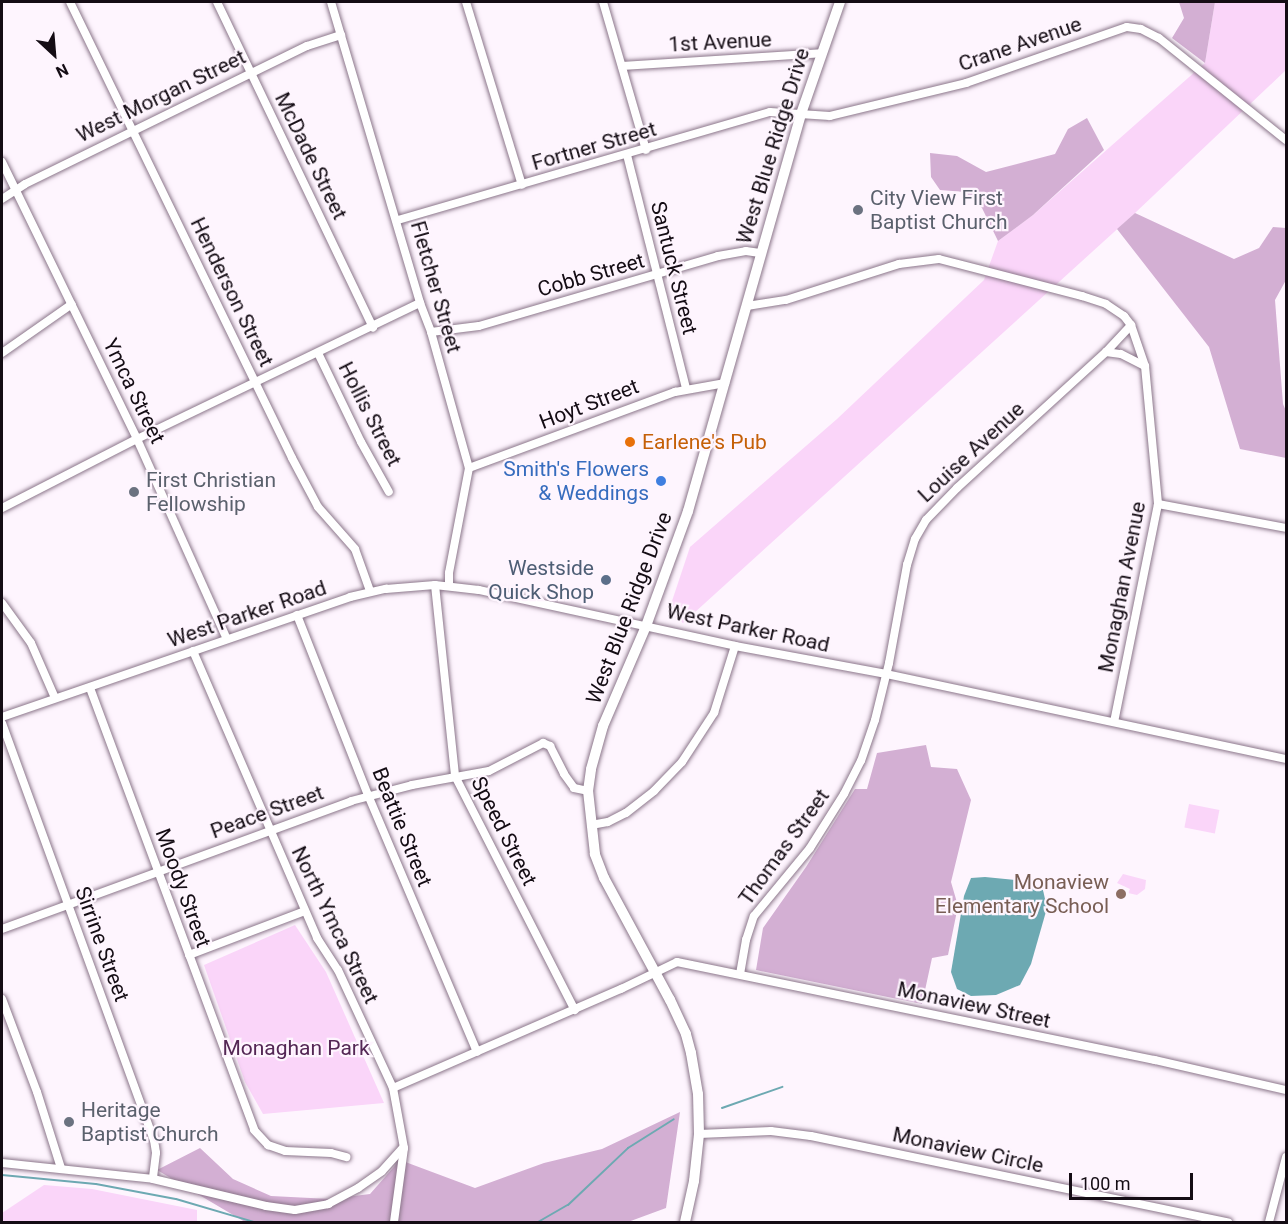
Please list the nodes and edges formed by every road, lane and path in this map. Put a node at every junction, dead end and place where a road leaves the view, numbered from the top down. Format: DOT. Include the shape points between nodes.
graph roads {
  1 [pos="70,2"];
  2 [pos="217,2"];
  3 [pos="331,2"];
  4 [pos="466,2"];
  5 [pos="603,2"];
  6 [pos="840,2"];
  7 [pos="341,36"];
  8 [pos="821,54"];
  9 [pos="622,66"];
  10 [pos="251,73"];
  11 [pos="801,114"];
  12 [pos="134,130"];
  13 [pos="1287,140"];
  14 [pos="646,150"];
  15 [pos="627,155"];
  16 [pos="2,162"];
  17 [pos="522,185"];
  18 [pos="16,190"];
  19 [pos="2,199"];
  20 [pos="398,220"];
  21 [pos="760,253"];
  22 [pos="656,274"];
  23 [pos="420,303"];
  24 [pos="72,304"];
  25 [pos="747,306"];
  26 [pos="1131,325"];
  27 [pos="373,327"];
  28 [pos="431,332"];
  29 [pos="1106,352"];
  30 [pos="2,353"];
  31 [pos="318,353"];
  32 [pos="1145,366"];
  33 [pos="256,383"];
  34 [pos="725,383"];
  35 [pos="686,389"];
  36 [pos="137,439"];
  37 [pos="469,468"];
  38 [pos="389,492"];
  39 [pos="1158,504"];
  40 [pos="2,508"];
  41 [pos="1287,528"];
  42 [pos="435,585"];
  43 [pos="449,586"];
  44 [pos="370,591"];
  45 [pos="2,603"];
  46 [pos="297,615"];
  47 [pos="646,626"];
  48 [pos="227,639"];
  49 [pos="735,646"];
  50 [pos="193,651"];
  51 [pos="886,674"];
  52 [pos="90,688"];
  53 [pos="55,698"];
  54 [pos="2,717"];
  55 [pos="2,723"];
  56 [pos="1114,723"];
  57 [pos="1287,759"];
  58 [pos="455,776"];
  59 [pos="588,791"];
  60 [pos="368,795"];
  61 [pos="591,825"];
  62 [pos="269,831"];
  63 [pos="158,872"];
  64 [pos="68,904"];
  65 [pos="305,911"];
  66 [pos="2,928"];
  67 [pos="189,955"];
  68 [pos="656,974"];
  69 [pos="740,975"];
  70 [pos="2,999"];
  71 [pos="575,1010"];
  72 [pos="477,1052"];
  73 [pos="393,1088"];
  74 [pos="1287,1090"];
  75 [pos="699,1134"];
  76 [pos="404,1148"];
  77 [pos="346,1157"];
  78 [pos="1287,1157"];
  79 [pos="2,1163"];
  80 [pos="61,1168"];
  81 [pos="153,1179"];
  82 [pos="394,1222"];
  83 [pos="684,1222"];
  84 [pos="1227,1222"];
  85 [pos="1269,1222"];
  1 -- 12 [label="street, Henderson Street"];
  2 -- 10 [label="street, McDade Street"];
  3 -- 7 [label="street, Fletcher Street"];
  4 -- 17 [label="street"];
  5 -- 9 [label="street"];
  6 -- 8 [label="main road, West Blue Ridge Drive"];
  7 -- 10 [label="street, West Morgan Street" via="315,42"];
  7 -- 20 [label="street, Fletcher Street"];
  8 -- 9 [label="street, 1st Avenue"];
  8 -- 11 [label="main road, West Blue Ridge Drive"];
  9 -- 14 [label="street"];
  10 -- 12 [label="street, West Morgan Street"];
  10 -- 27 [label="street, McDade Street"];
  11 -- 13 [label="street, Crane Avenue" via="841,114 966,83 1114,30 1134,28 1159,38"];
  11 -- 14 [label="street, Fortner Street" via="770,112"];
  11 -- 21 [label="main road, West Blue Ridge Drive"];
  12 -- 18 [label="street, West Morgan Street"];
  12 -- 33 [label="street, Henderson Street"];
  14 -- 15 [label="street, Fortner Street"];
  15 -- 17 [label="street, Fortner Street"];
  15 -- 22 [label="street, Santuck Street"];
  16 -- 18 [label="street, Ymca Street"];
  17 -- 20 [label="street, Fortner Street"];
  18 -- 19 [label="street, West Morgan Street"];
  18 -- 24 [label="street, Ymca Street"];
  20 -- 23 [label="street, Fletcher Street"];
  21 -- 22 [label="street, Cobb Street" via="718,256"];
  21 -- 25 [label="main road, West Blue Ridge Drive"];
  22 -- 28 [label="street, Cobb Street" via="479,326"];
  22 -- 35 [label="street, Santuck Street"];
  23 -- 27 [label="street"];
  23 -- 28 [label="street, Fletcher Street"];
  24 -- 30 [label="street"];
  24 -- 36 [label="street, Ymca Street"];
  25 -- 26 [label="street" via="786,300 899,264 939,260 1106,304"];
  25 -- 34 [label="main road, West Blue Ridge Drive"];
  26 -- 29 [label="street, Louise Avenue"];
  26 -- 32 [label="street, Monaghan Avenue"];
  27 -- 31 [label="street"];
  28 -- 37 [label="street, Fletcher Street"];
  29 -- 32 [label="street" via="1121,354"];
  29 -- 51 [label="street, Louise Avenue" via="926,520 907,565"];
  31 -- 33 [label="street"];
  31 -- 38 [label="street, Hollis Street"];
  32 -- 39 [label="street, Monaghan Avenue"];
  33 -- 36 [label="street"];
  33 -- 44 [label="street, Henderson Street" via="312,497 355,549"];
  34 -- 35 [label="street, Hoyt Street"];
  34 -- 47 [label="main road, West Blue Ridge Drive" via="688,512"];
  35 -- 37 [label="street, Hoyt Street"];
  36 -- 40 [label="street"];
  36 -- 48 [label="street, Ymca Street"];
  37 -- 43 [label="street, Fletcher Street"];
  39 -- 41 [label="street"];
  39 -- 56 [label="street, Monaghan Avenue"];
  42 -- 43 [label="street, West Parker Road"];
  42 -- 44 [label="street, West Parker Road"];
  42 -- 58 [label="street, Speed Street"];
  43 -- 47 [label="street, West Parker Road"];
  44 -- 46 [label="street, West Parker Road"];
  45 -- 53 [label="street" via="31,643"];
  46 -- 48 [label="street, West Parker Road"];
  46 -- 60 [label="street, Beattie Street"];
  47 -- 49 [label="street, West Parker Road"];
  47 -- 59 [label="main road, West Blue Ridge Drive" via="597,744"];
  48 -- 50 [label="street, West Parker Road"];
  49 -- 51 [label="street, West Parker Road"];
  49 -- 61 [label="street" via="714,713 682,762 626,813"];
  50 -- 52 [label="street, West Parker Road"];
  50 -- 62 [label="street, North Ymca Street"];
  51 -- 56 [label="street, West Parker Road"];
  51 -- 69 [label="street, Thomas Street" via="870,739 853,777 810,848 754,916"];
  52 -- 53 [label="street, West Parker Road"];
  52 -- 63 [label="street, Moody Street"];
  53 -- 54 [label="street, West Parker Road"];
  55 -- 64 [label="street, Sirrine Street"];
  56 -- 57 [label="street, West Parker Road"];
  58 -- 59 [label="street, Peace Street" via="489,771 547,744 568,782 574,788"];
  58 -- 60 [label="street, Peace Street"];
  58 -- 71 [label="street, Speed Street"];
  59 -- 61 [label="main road, West Blue Ridge Drive"];
  60 -- 62 [label="street, Peace Street"];
  60 -- 72 [label="street, Beattie Street"];
  61 -- 68 [label="main road, West Blue Ridge Drive" via="595,854 604,878"];
  62 -- 63 [label="street, Peace Street"];
  62 -- 65 [label="street, North Ymca Street"];
  63 -- 64 [label="street, Peace Street"];
  63 -- 67 [label="street, Moody Street"];
  64 -- 66 [label="street, Peace Street"];
  64 -- 81 [label="street, Sirrine Street" via="154,1140"];
  65 -- 67 [label="street"];
  65 -- 73 [label="street, North Ymca Street" via="316,938 338,970"];
  67 -- 77 [label="street, Moody Street" via="254,1130 268,1145 285,1151"];
  68 -- 69 [label="street, Monaview Street" via="677,962"];
  68 -- 71 [label="street"];
  68 -- 75 [label="main road, West Blue Ridge Drive" via="686,1034 698,1094"];
  69 -- 74 [label="street, Monaview Street"];
  70 -- 80 [label="street"];
  71 -- 72 [label="street"];
  72 -- 73 [label="street"];
  73 -- 76 [label="street, North Ymca Street"];
  75 -- 83 [label="main road, West Blue Ridge Drive"];
  75 -- 84 [label="street, Monaview Circle" via="764,1131 811,1136"];
  76 -- 81 [label="street" via="358,1188 328,1204 305,1209 266,1206"];
  76 -- 82 [label="street, North Ymca Street"];
  78 -- 85 [label="street"];
  79 -- 80 [label="street"];
  80 -- 81 [label="street"];
}
